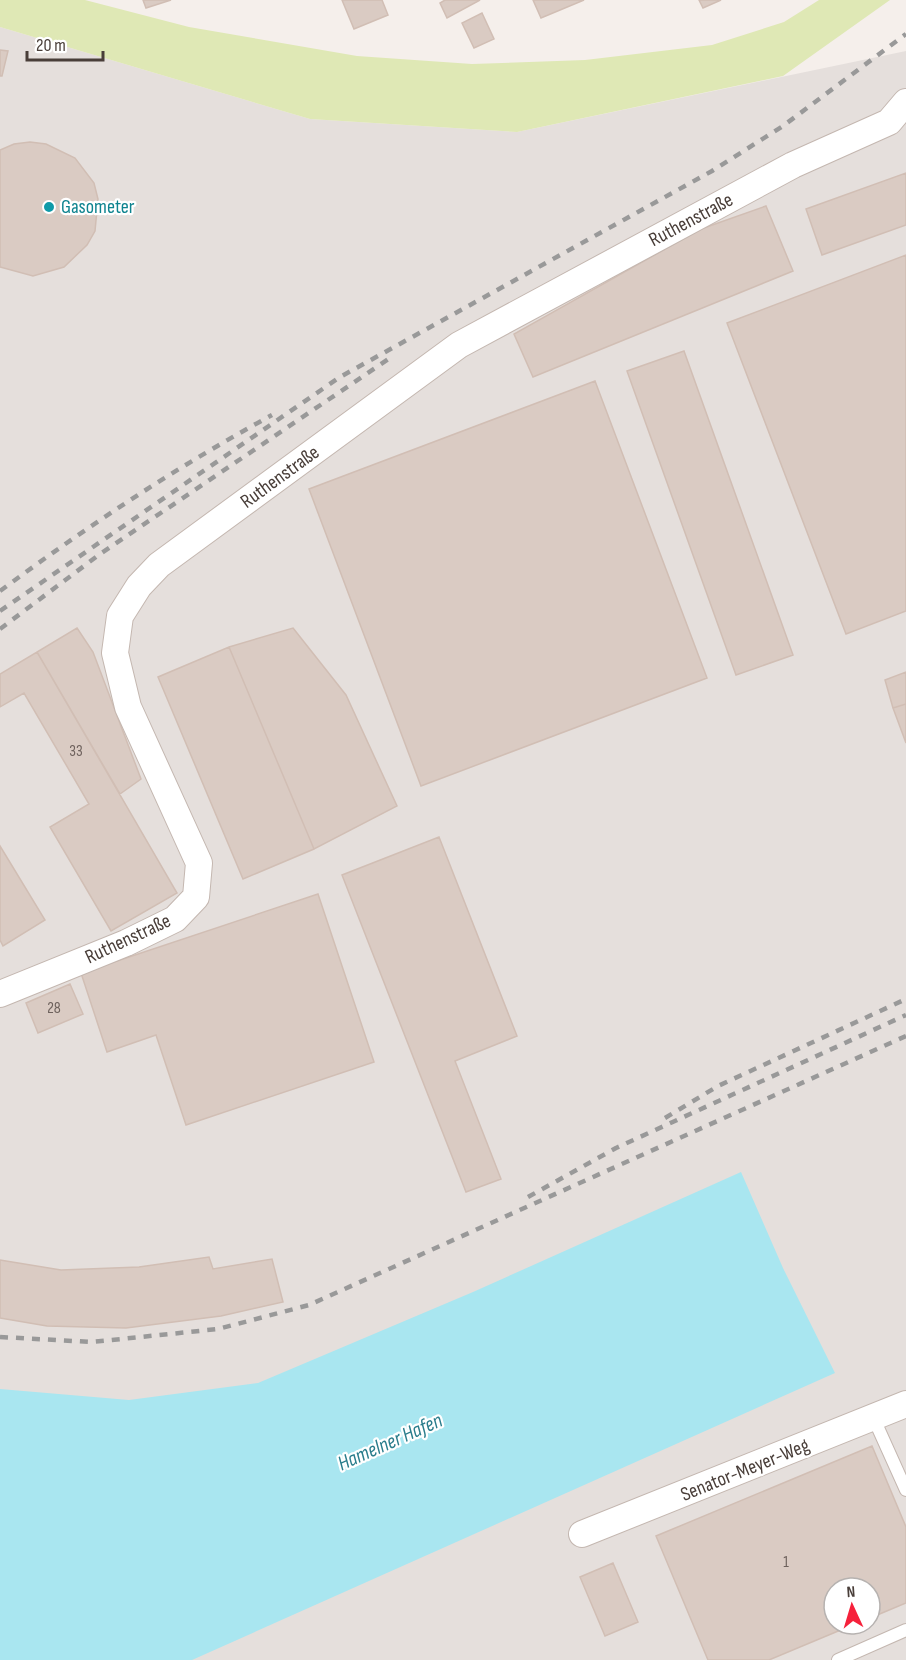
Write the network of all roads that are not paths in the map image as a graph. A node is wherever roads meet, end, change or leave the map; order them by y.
1 (906, 102) edge
2 (0, 994) edge
3 (906, 1404) edge
4 (874, 1419) junction
5 (906, 1490) edge
6 (582, 1534) dead end
7 (906, 1630) edge
8 (838, 1660) edge

1 - 2 street, Ruthenstraße
3 - 4 street, Senator-Meyer-Weg
4 - 5 lane
4 - 6 street, Senator-Meyer-Weg
7 - 8 lane

